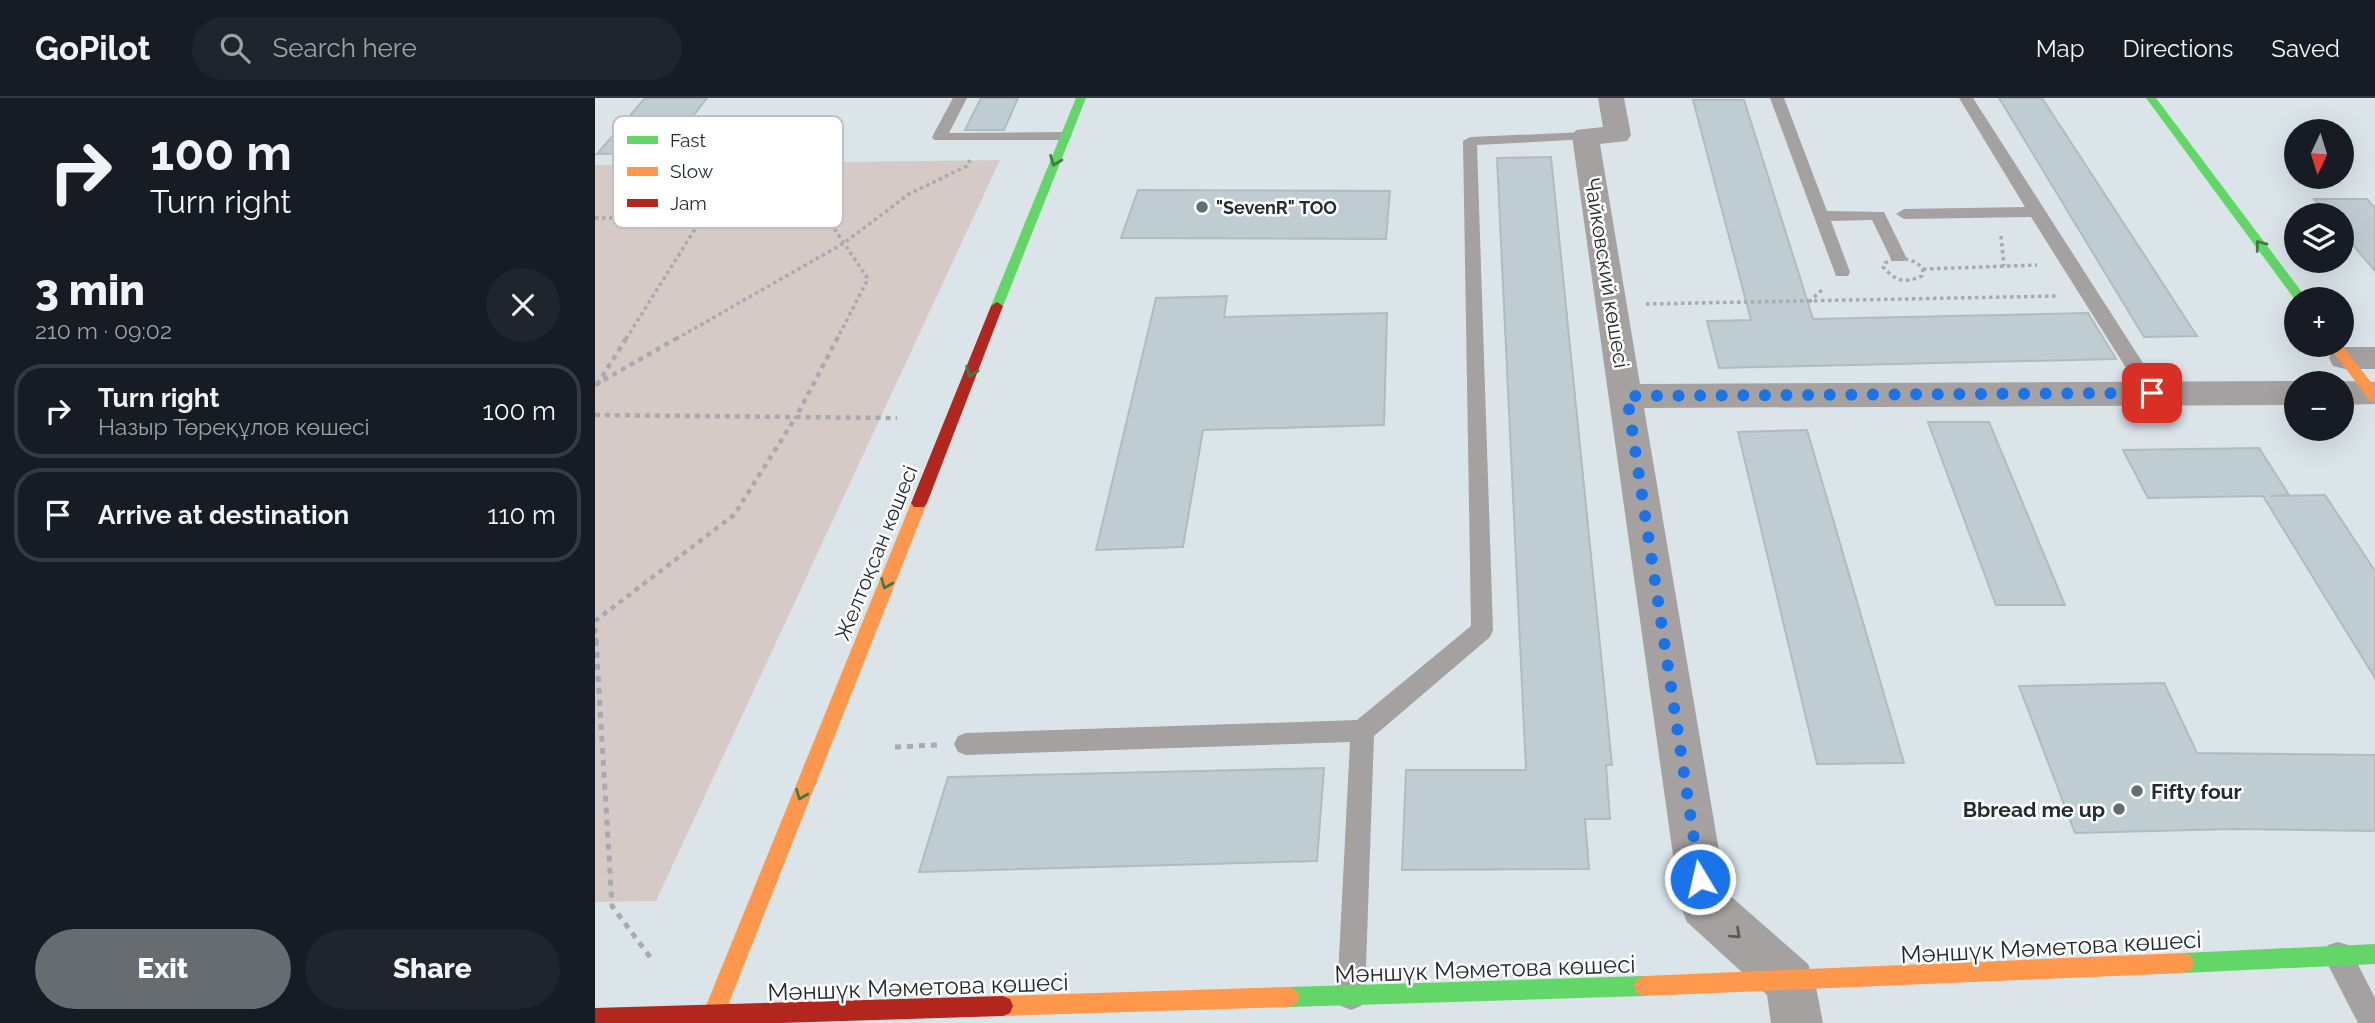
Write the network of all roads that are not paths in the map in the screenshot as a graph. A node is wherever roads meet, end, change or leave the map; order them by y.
1 (960, 98) edge
2 (1081, 98) edge
3 (1611, 98) edge
4 (1777, 98) edge
5 (1966, 98) edge
6 (2151, 98) edge
7 (1065, 136) junction
8 (1585, 136) junction
9 (2036, 212) junction
10 (1904, 214) dead end
11 (1822, 216) junction
12 (1898, 257) dead end
13 (1842, 272) dead end
14 (2292, 287) edge
15 (2353, 357) edge
16 (2152, 393) junction
17 (2284, 393) edge
18 (2363, 394) edge
19 (1627, 396) junction
20 (1362, 731) junction
21 (966, 744) road end
22 (2375, 954) edge
23 (2338, 955) junction
24 (1351, 996) junction
25 (1793, 1003) edge
26 (595, 1018) edge
27 (711, 1020) edge
28 (2373, 1023) edge

1 - 7 lane
2 - 7 main road, Желтоқсан көшесі
3 - 8 street
4 - 11 lane
5 - 9 lane
14 -> 6 main road
7 -> 27 main road, Желтоқсан көшесі
8 - 19 street, Чайковский көшесі
8 - 20 lane
9 - 10 lane
9 - 16 lane
11 - 12 lane
11 - 13 lane
15 - 18 main road
16 - 17 street
16 - 19 street
19 -> 25 street, Чайковский көшесі
20 - 21 lane
20 - 24 lane
22 - 23 main road, Мәншүк Мәметова көшесі
23 - 25 main road, Мәншүк Мәметова көшесі
23 - 28 lane
24 - 25 main road, Мәншүк Мәметова көшесі
24 - 27 main road, Мәншүк Мәметова көшесі
26 - 27 main road, Мәншүк Мәметова көшесі

